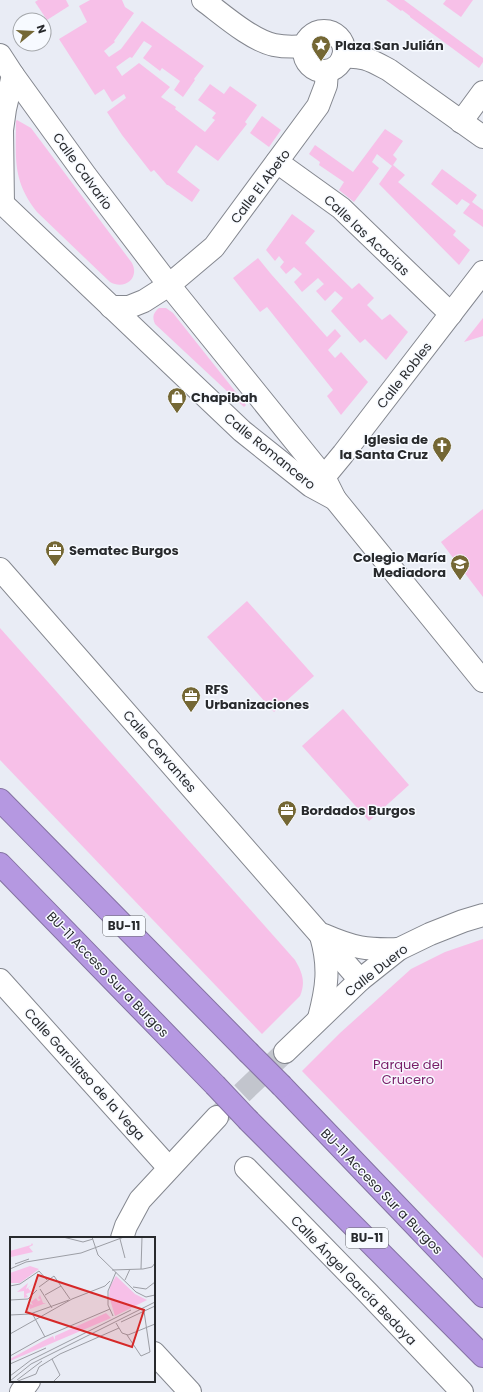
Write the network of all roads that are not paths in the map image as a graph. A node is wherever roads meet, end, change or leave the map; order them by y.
1 (203, 0) edge
2 (304, 46) junction
3 (0, 55) edge
4 (344, 57) junction
5 (327, 71) junction
6 (7, 83) edge
7 (483, 92) edge
8 (461, 122) junction
9 (483, 137) edge
10 (277, 162) junction
11 (2, 203) edge
12 (483, 272) edge
13 (169, 285) junction
14 (111, 307) junction
15 (451, 314) junction
16 (324, 477) junction
17 (335, 499) junction
18 (0, 569) edge
19 (483, 681) edge
20 (4, 803) edge
21 (0, 864) edge
22 (483, 915) edge
23 (320, 933) junction
24 (399, 949) junction
25 (0, 980) edge
26 (360, 980) junction
27 (319, 1018) junction
28 (285, 1052) tunnel mouth
29 (217, 1117) tunnel mouth
30 (169, 1168) junction
31 (246, 1168) dead end
32 (122, 1237) edge
33 (483, 1296) edge
34 (155, 1354) edge
35 (483, 1356) edge
36 (28, 1382) edge
37 (20, 1392) edge
38 (190, 1392) edge
39 (462, 1392) edge

1 - 2 street
2 - 4 street
2 - 5 street
3 - 6 street, Calle Calvario
4 - 5 street
4 - 8 street
5 - 10 street, Calle El Abeto
6 - 11 street, Calle Romancero
6 - 13 street, Calle Calvario
7 - 8 street
8 - 9 street
10 - 13 street, Calle El Abeto
10 - 15 street, Calle las Acacias
11 - 14 street, Calle Romancero
12 - 15 street, Calle Robles
13 - 14 street
13 - 16 street, Calle Calvario
14 - 17 street, Calle Romancero
15 - 16 street, Calle Robles
16 - 17 street, Calle Calvario
17 - 19 street, Calle Romancero
18 - 23 street, Calle Cervantes
20 - 33 highway, BU-11 Acceso Sur a Burgos / BU-11, bridge
21 - 35 highway, BU-11 Acceso Sur a Burgos / BU-11, bridge
22 - 24 street, Calle Duero
23 - 24 street, Calle Cervantes
23 - 26 street, Calle Cervantes
23 - 27 street, Calle Cervantes
24 - 26 street, Calle Duero
25 - 30 street, Calle Garcilaso de la Vega
26 - 27 street, Calle Duero
27 - 28 street, Calle Duero
29 - 30 street
30 - 32 street
31 - 39 street, Calle Ángel García Bedoya
34 - 38 street
36 - 37 street

